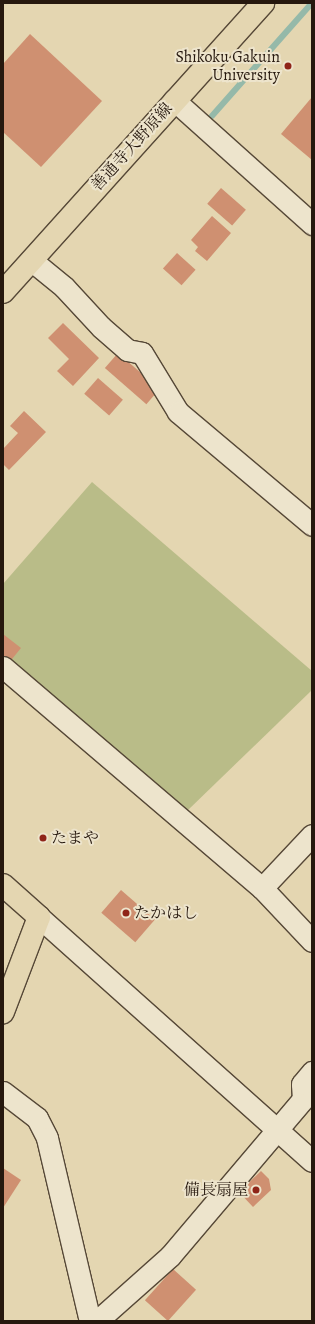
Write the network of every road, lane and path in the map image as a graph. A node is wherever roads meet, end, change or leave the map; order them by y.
1 (263, 3) edge
2 (174, 100) junction
3 (312, 224) edge
4 (31, 260) junction
5 (3, 292) edge
6 (312, 525) edge
7 (3, 667) edge
8 (312, 835) edge
9 (3, 885) edge
10 (262, 888) junction
11 (39, 917) junction
12 (312, 941) edge
13 (3, 1012) edge
14 (312, 1072) edge
15 (3, 1092) edge
16 (277, 1129) junction
17 (312, 1161) edge
18 (90, 1321) edge
19 (97, 1321) edge

1 - 2 main road, 善通寺大野原線
2 - 3 street
2 - 4 main road, 善通寺大野原線
4 - 5 main road, 善通寺大野原線
4 - 6 street
7 - 10 street
8 - 10 street
9 - 11 main road
10 - 12 street
11 - 13 main road
11 - 16 street
14 - 16 street
15 - 18 street
16 - 17 street
16 - 19 street

